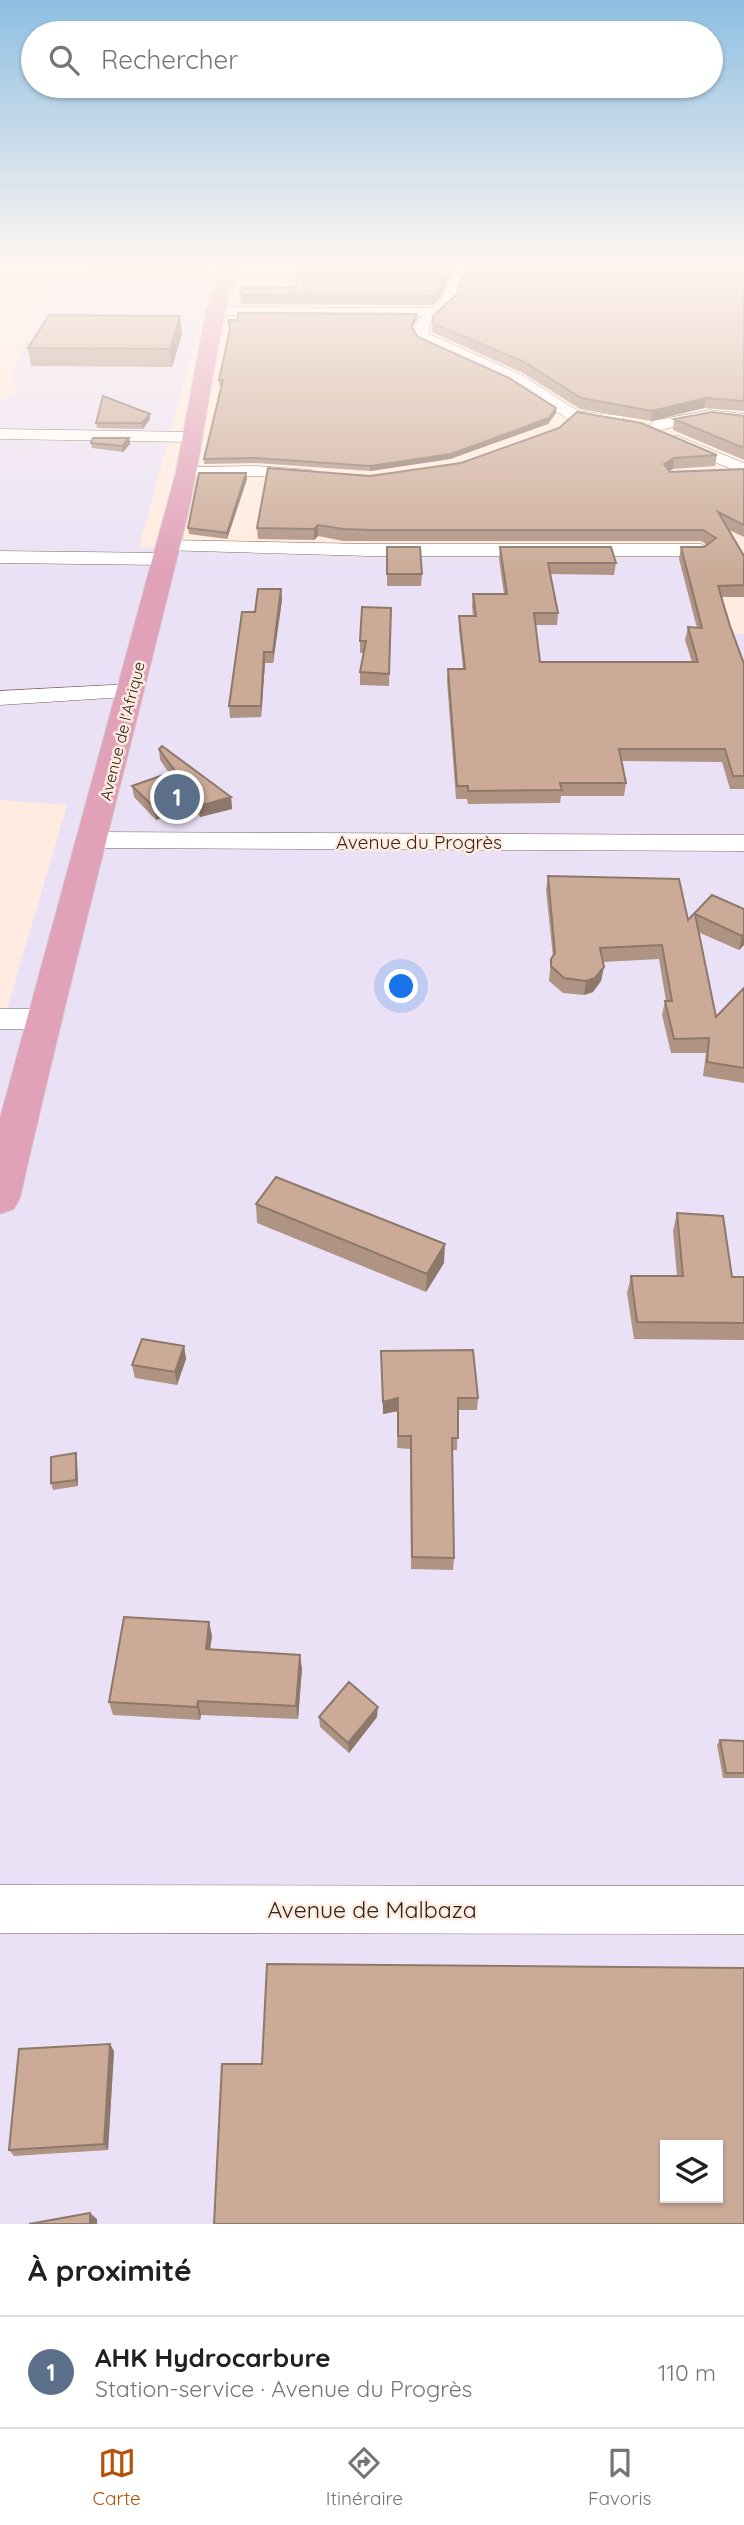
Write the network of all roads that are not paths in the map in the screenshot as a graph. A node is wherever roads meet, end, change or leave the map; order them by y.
1 (206, 366) edge
2 (489, 366) edge
3 (574, 415) junction
4 (744, 419) edge
5 (556, 427) edge
6 (654, 431) junction
7 (0, 434) edge
8 (193, 437) junction
9 (744, 470) edge
10 (187, 472) junction
11 (706, 474) edge
12 (326, 477) edge
13 (702, 550) edge
14 (166, 552) junction
15 (0, 557) edge
16 (132, 691) junction
17 (0, 698) edge
18 (93, 840) junction
19 (744, 843) edge
20 (0, 1019) edge
21 (43, 1020) junction
22 (0, 1198) edge
23 (0, 1909) edge
24 (744, 1910) edge

1 - 8 main road, Avenue de l'Afrique
2 - 3 street
3 - 5 street
3 - 6 street
4 - 6 street
6 - 9 street
7 - 8 street
8 - 10 main road, Avenue de l'Afrique
9 - 11 street
10 - 12 street
10 - 14 main road, Avenue de l'Afrique
13 - 14 street
14 - 15 street
14 - 16 main road, Avenue de l'Afrique
16 - 17 street
16 - 18 main road, Avenue de l'Afrique
18 - 19 street, Avenue du Progrès
18 - 21 main road, Avenue de l'Afrique
20 - 21 street
21 - 22 main road, Avenue de l'Afrique
23 - 24 street, Avenue de Malbaza

